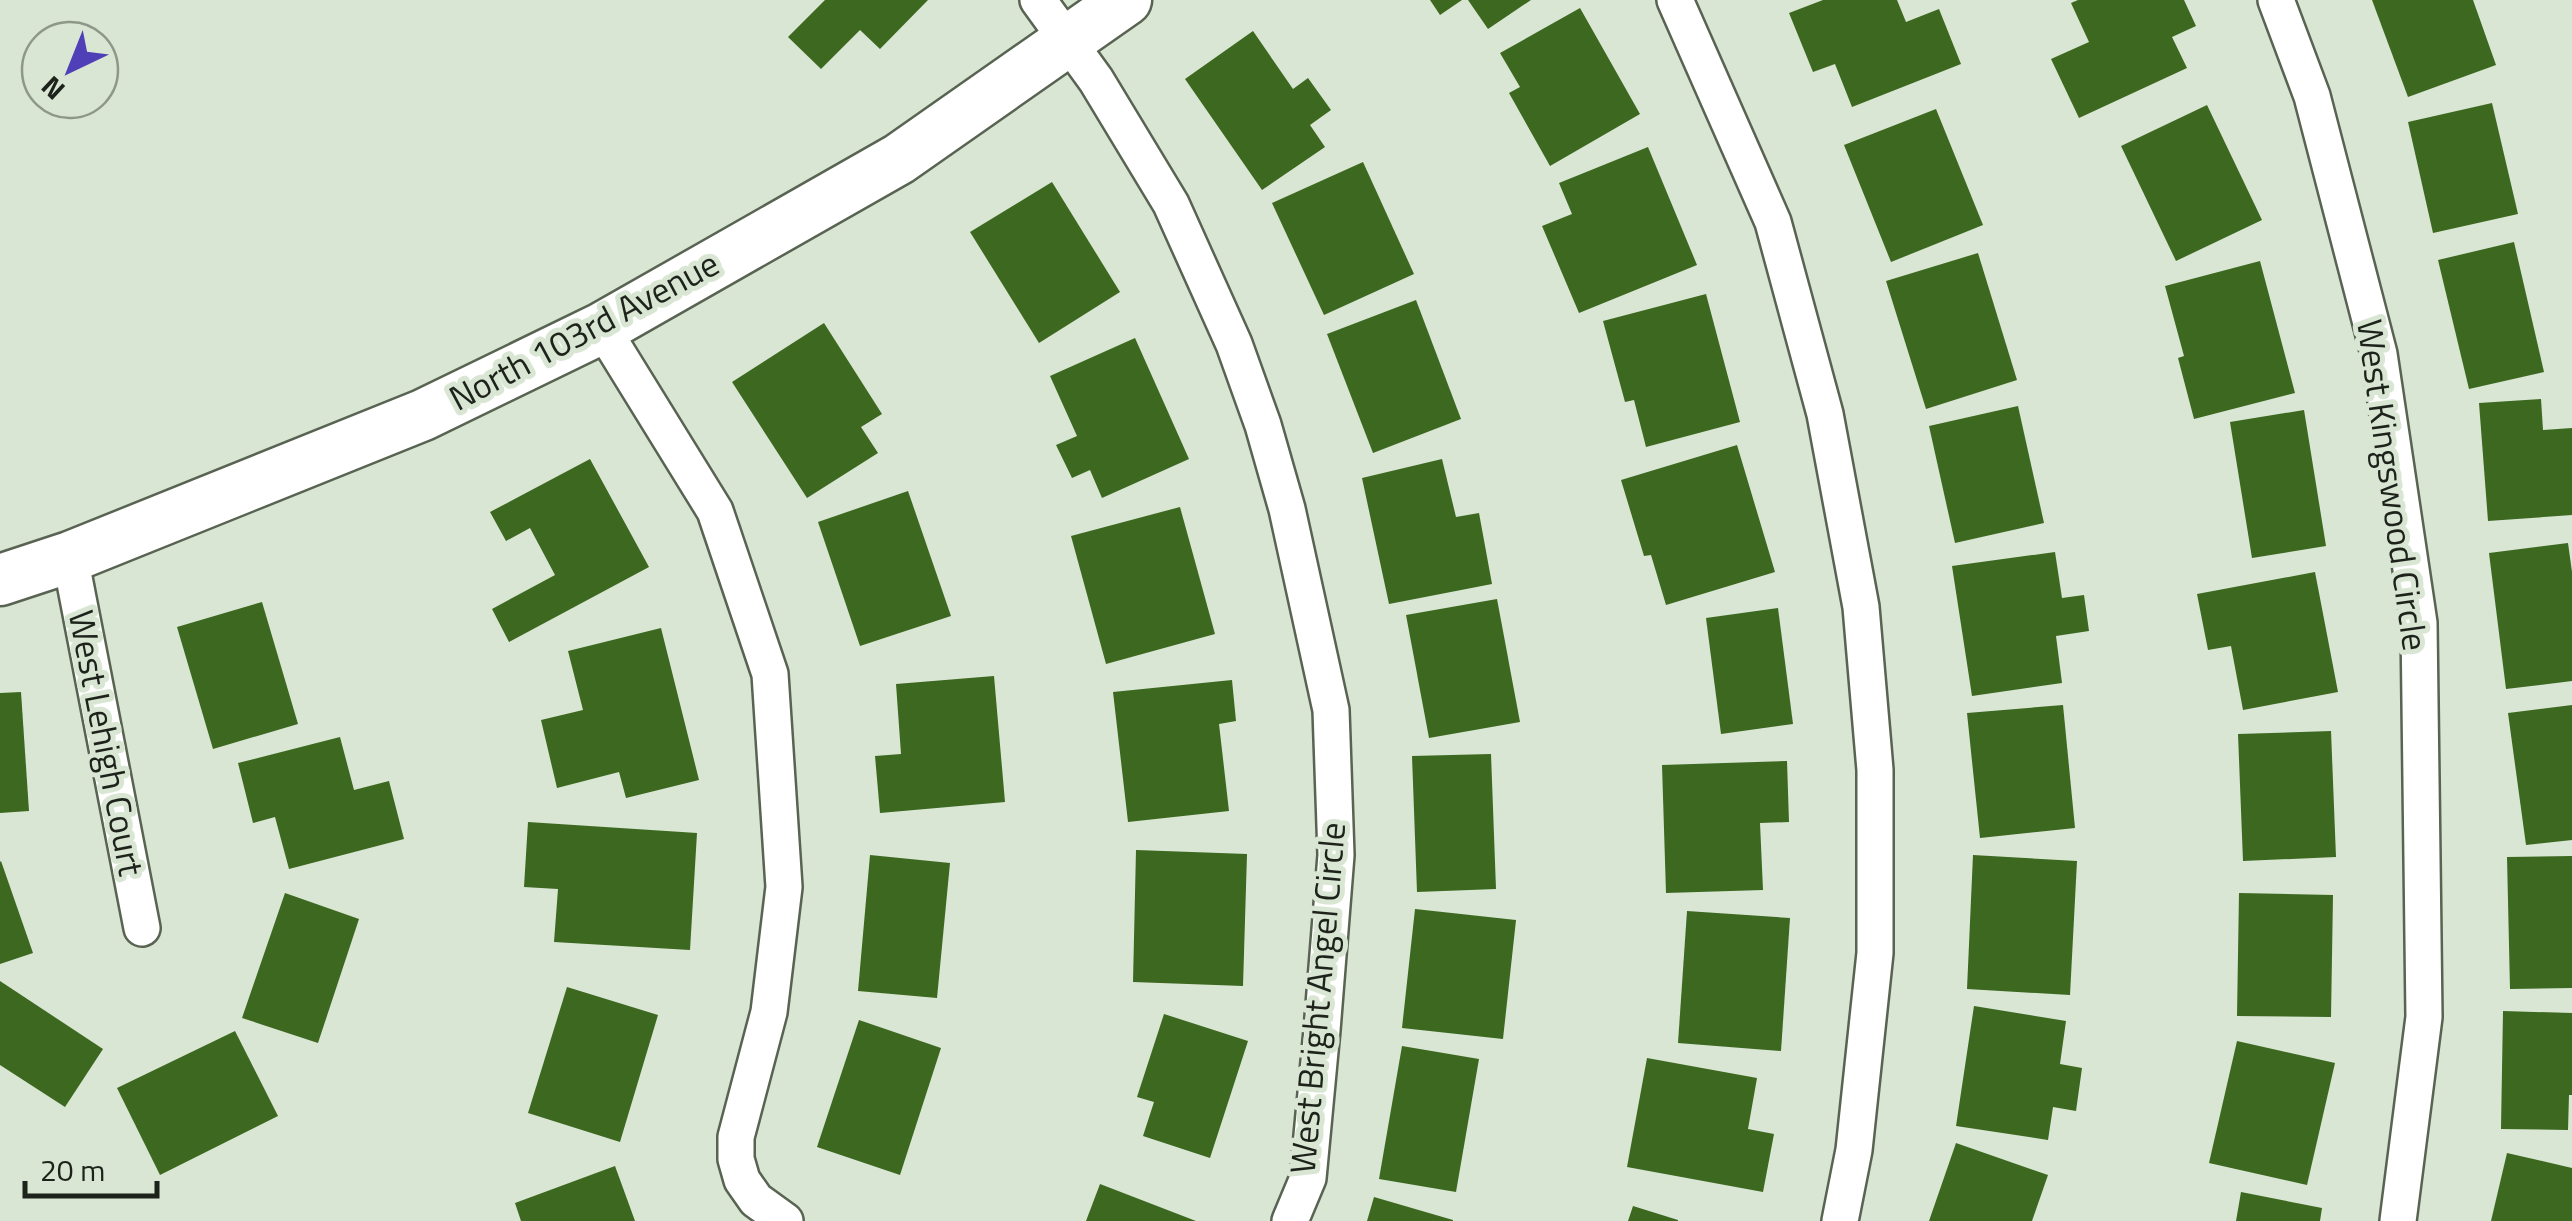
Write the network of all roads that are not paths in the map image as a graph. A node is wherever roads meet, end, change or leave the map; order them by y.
1 (1038, 0) edge
2 (1126, 0) edge
3 (1675, 0) edge
4 (2276, 0) edge
5 (1070, 40) junction
6 (602, 328) junction
7 (70, 557) junction
8 (0, 580) edge
9 (142, 928) dead end
10 (784, 1221) edge
11 (1290, 1221) edge
12 (1840, 1221) edge
13 (2398, 1221) edge

1 - 5 street, West Bright Angel Circle
2 - 5 street, North 103rd Avenue
3 - 12 street
4 - 13 street, West Kingswood Circle
5 - 6 street, North 103rd Avenue
5 - 11 street, West Bright Angel Circle
6 - 7 street, North 103rd Avenue
6 - 10 street
7 - 8 street, North 103rd Avenue
7 - 9 street, West Lehigh Court

